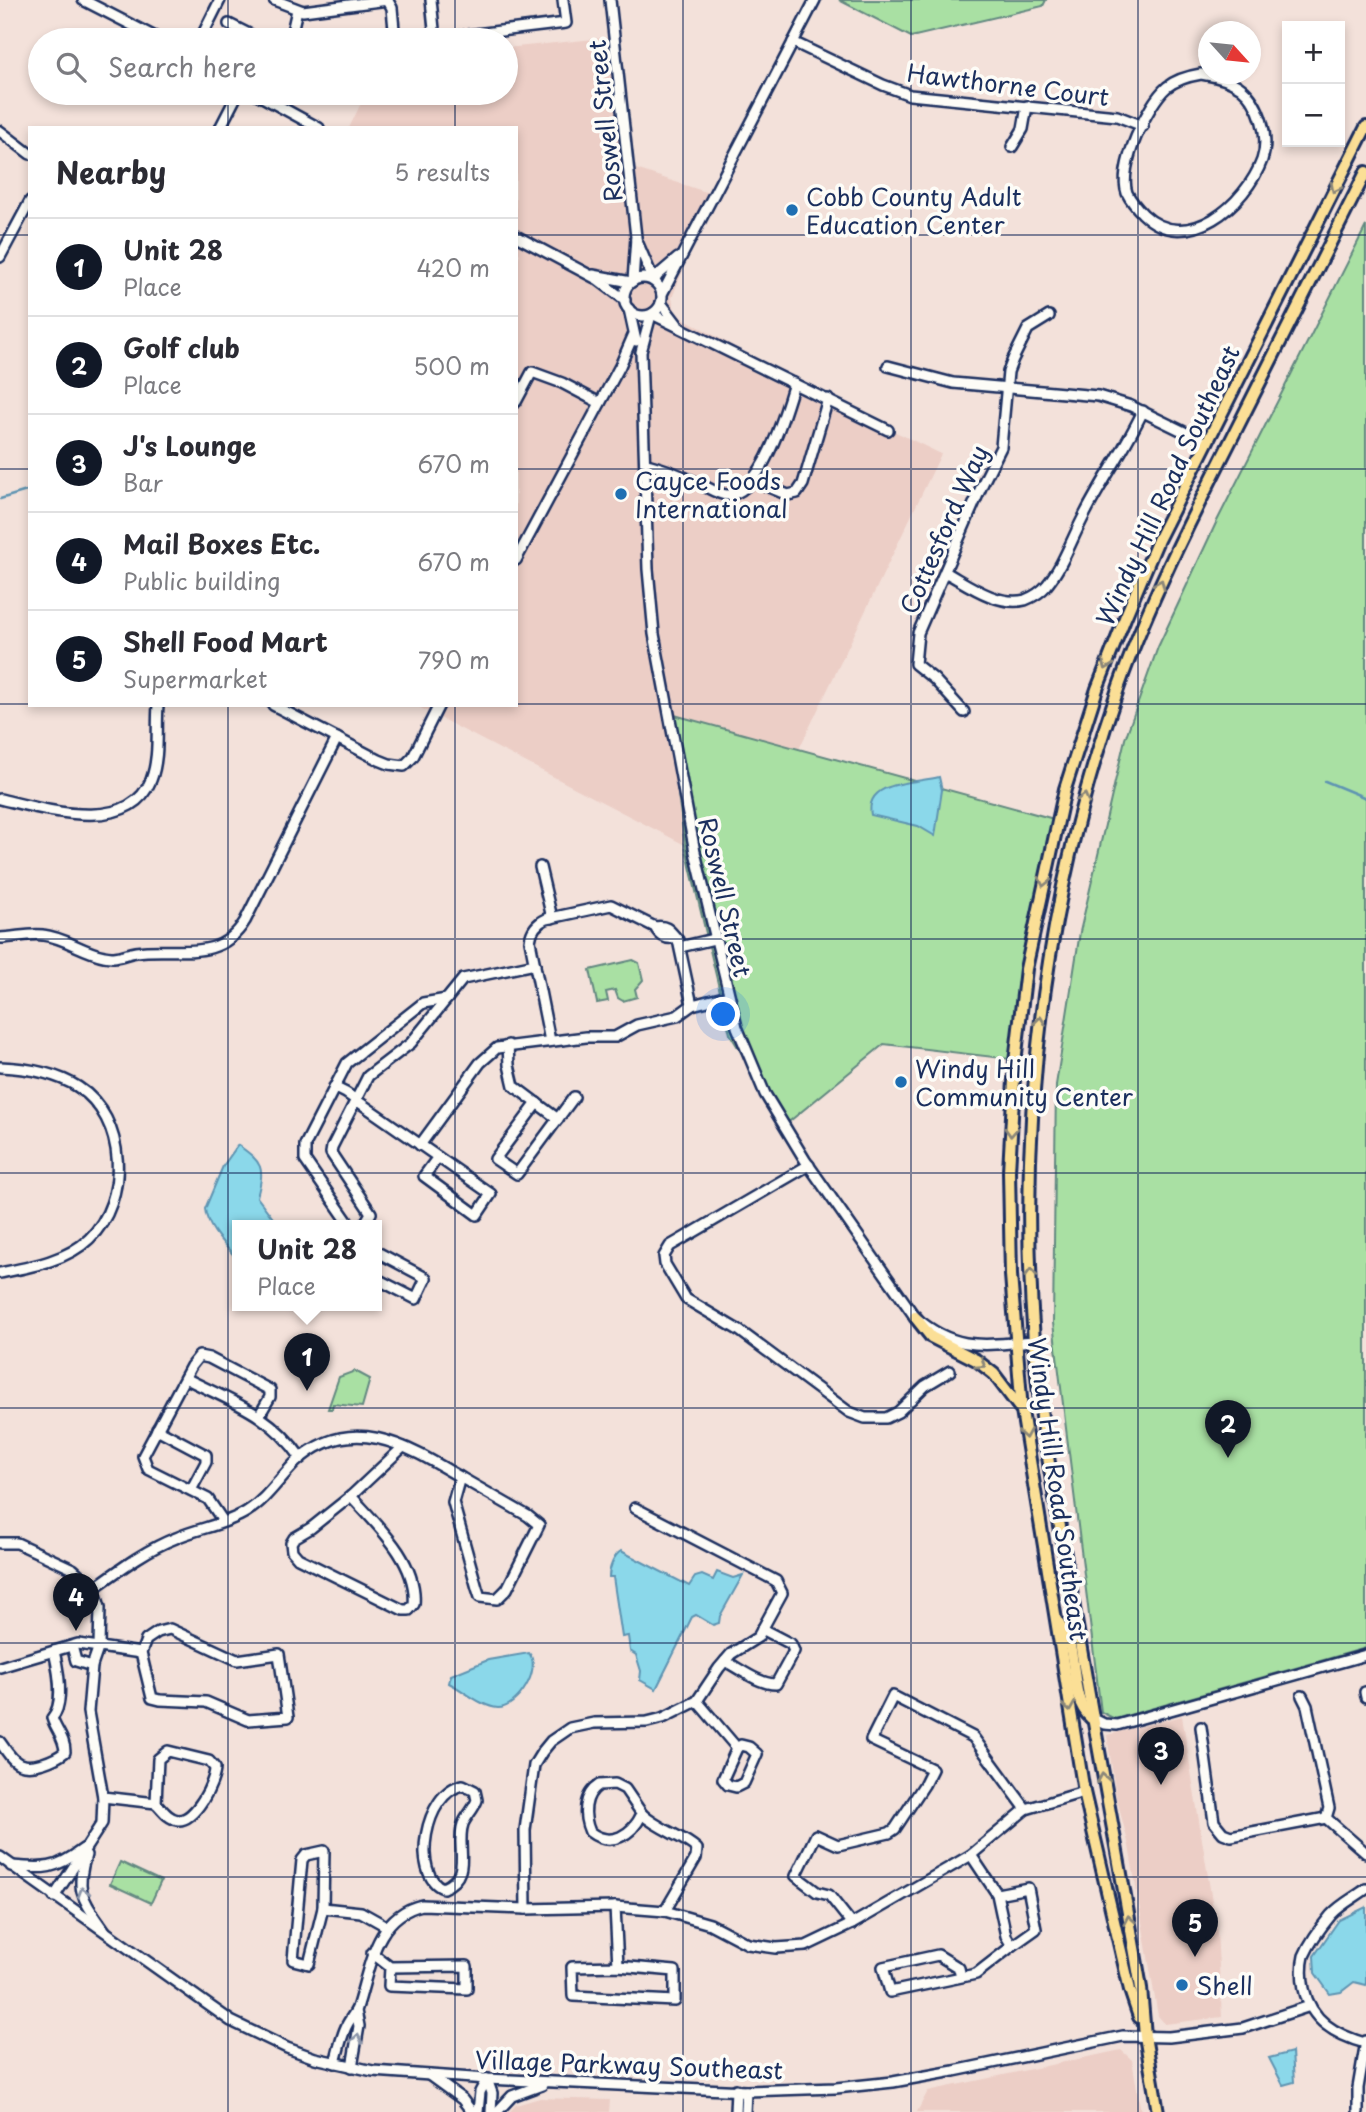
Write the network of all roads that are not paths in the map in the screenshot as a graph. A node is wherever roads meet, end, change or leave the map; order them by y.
1 (83, 0) edge
2 (220, 0) edge
3 (274, 0) edge
4 (430, 0) edge
5 (563, 0) edge
6 (610, 0) edge
7 (815, 0) edge
8 (388, 1) edge
9 (297, 10) junction
10 (229, 24) dead end
11 (138, 28) edge
12 (206, 28) edge
13 (237, 28) edge
14 (293, 28) edge
15 (394, 28) edge
16 (434, 28) edge
17 (518, 29) edge
18 (793, 42) junction
19 (232, 105) edge
20 (277, 105) edge
21 (1027, 106) junction
22 (221, 126) edge
23 (315, 126) edge
24 (1143, 126) junction
25 (1366, 127) edge
26 (0, 131) edge
27 (1012, 147) dead end
28 (28, 152) edge
29 (1366, 172) edge
30 (28, 205) edge
31 (518, 237) edge
32 (635, 237) junction
33 (687, 249) junction
34 (0, 257) edge
35 (588, 274) junction
36 (654, 281) junction
37 (632, 282) junction
38 (662, 298) junction
39 (627, 305) junction
40 (651, 314) junction
41 (1049, 316) dead end
42 (677, 324) junction
43 (633, 336) junction
44 (641, 356) junction
45 (620, 366) junction
46 (888, 366) dead end
47 (794, 383) junction
48 (1007, 388) junction
49 (518, 398) edge
50 (828, 400) junction
51 (600, 403) junction
52 (1143, 411) junction
53 (888, 430) dead end
54 (1207, 443) junction
55 (646, 464) junction
56 (752, 480) junction
57 (518, 556) edge
58 (945, 572) junction
59 (158, 707) edge
60 (277, 707) edge
61 (438, 707) edge
62 (964, 712) dead end
63 (337, 738) junction
64 (0, 799) edge
65 (540, 867) dead end
66 (552, 918) junction
67 (0, 937) edge
68 (714, 939) junction
69 (681, 947) junction
70 (535, 964) junction
71 (728, 996) junction
72 (447, 999) junction
73 (692, 1005) junction
74 (550, 1041) junction
75 (508, 1045) junction
76 (0, 1067) edge
77 (334, 1087) junction
78 (574, 1097) dead end
79 (356, 1100) junction
80 (537, 1103) junction
81 (558, 1119) junction
82 (420, 1145) junction
83 (438, 1157) junction
84 (809, 1165) junction
85 (347, 1220) edge
86 (367, 1220) edge
87 (382, 1255) edge
88 (0, 1273) edge
89 (382, 1282) edge
90 (915, 1317) junction
91 (1034, 1341) junction
92 (1015, 1342) junction
93 (950, 1371) dead end
94 (185, 1378) junction
95 (1022, 1411) junction
96 (260, 1416) junction
97 (158, 1429) junction
98 (403, 1447) junction
99 (301, 1458) junction
100 (460, 1477) junction
101 (191, 1490) junction
102 (351, 1496) junction
103 (635, 1508) dead end
104 (223, 1521) junction
105 (0, 1543) edge
106 (94, 1588) junction
107 (1054, 1611) junction
108 (762, 1629) junction
109 (72, 1646) junction
110 (99, 1646) junction
111 (54, 1651) junction
112 (141, 1653) junction
113 (1366, 1655) edge
114 (725, 1661) junction
115 (92, 1666) junction
116 (0, 1667) edge
117 (1302, 1696) dead end
118 (696, 1701) junction
119 (1092, 1718) junction
120 (1200, 1727) dead end
121 (0, 1742) edge
122 (737, 1748) junction
123 (1084, 1793) junction
124 (103, 1797) junction
125 (156, 1803) junction
126 (1026, 1809) junction
127 (642, 1814) junction
128 (1326, 1818) junction
129 (90, 1844) junction
130 (1366, 1853) edge
131 (971, 1855) junction
132 (0, 1857) edge
133 (10, 1866) junction
134 (443, 1888) junction
135 (1366, 1889) edge
136 (997, 1894) junction
137 (54, 1897) junction
138 (443, 1906) junction
139 (615, 1907) junction
140 (323, 1908) junction
141 (526, 1909) junction
142 (665, 1912) junction
143 (852, 1924) junction
144 (386, 1926) junction
145 (108, 1935) junction
146 (1012, 1946) junction
147 (372, 1953) junction
148 (618, 1966) junction
149 (390, 1967) junction
150 (961, 1977) junction
151 (1310, 2006) junction
152 (356, 2011) junction
153 (1145, 2036) junction
154 (1366, 2042) edge
155 (335, 2063) junction
156 (352, 2067) junction
157 (427, 2074) junction
158 (487, 2079) junction
159 (551, 2082) junction
160 (741, 2090) junction
161 (472, 2112) edge
162 (478, 2112) edge
163 (491, 2112) edge
164 (498, 2112) edge
165 (735, 2112) edge
166 (745, 2112) edge
167 (1158, 2112) edge
168 (1358, 2112) edge

1 - 11 street
2 - 12 street
3 - 9 street
4 - 16 street
5 - 17 street
6 - 32 street, Roswell Street
7 - 18 street
8 - 9 street
8 - 15 street
9 - 14 street
10 - 13 street
18 - 21 street, Hawthorne Court
18 - 33 street
19 - 22 street
20 - 23 street
21 - 24 street, Hawthorne Court
21 - 27 street
24 - 24 street
25 -> 54 main road, Windy Hill Road Southeast
26 - 28 street
91 -> 29 main road, Windy Hill Road Southeast
30 - 34 street
31 - 35 street
32 - 36 street, Roswell Street
32 - 37 street, Roswell Street
33 - 36 street
33 - 38 street
35 - 37 street
35 - 39 street
36 - 37 street
36 - 38 street
37 - 39 street
38 - 40 street
38 - 42 street
39 - 40 street
39 - 43 street, Roswell Street
40 - 42 street
40 - 44 street, Roswell Street
41 - 48 street, Cottesford Way
42 - 47 street
43 - 44 street, Roswell Street
43 - 45 street
44 - 45 street
44 - 55 street, Roswell Street
45 - 51 street
46 - 48 street
47 - 50 street
47 - 56 street
48 - 52 street
48 - 58 street, Cottesford Way
49 - 51 street
50 - 53 street
50 - 56 street
51 - 57 street
52 - 54 street
52 - 58 street
54 -> 92 main road, Windy Hill Road Southeast
55 - 56 street
55 - 68 street, Roswell Street
58 - 62 street, Cottesford Way
59 - 64 street
60 - 63 street
61 - 63 street
63 - 67 street
65 - 66 street
66 - 69 street
66 - 70 street
68 - 69 street
68 - 71 street, Roswell Street
69 - 73 street
70 - 72 street
70 - 74 street
71 - 73 street
71 - 84 street, Roswell Street
72 - 77 street
72 - 79 street
73 - 74 street
74 - 75 street
75 - 80 street
75 - 82 street
76 - 88 street
77 - 79 street
77 - 85 street
78 - 81 street
79 - 82 street
79 - 86 street
80 - 81 street
80 - 81 street
82 - 83 street
83 - 83 street
84 - 90 street, Roswell Street
84 - 93 street
87 - 89 street
90 - 92 street, Roswell Street
90 -> 95 main road
91 - 92 street, Roswell Street
91 - 119 main road, Windy Hill Road Southeast
92 - 95 main road, Windy Hill Road Southeast
94 - 96 street
94 - 96 street
94 - 97 street
95 -> 107 main road, Windy Hill Road Southeast
96 - 99 street
97 - 101 street
97 - 101 street
98 - 99 street
98 - 100 street
98 - 102 street
99 - 104 street
100 - 100 street
101 - 104 street
102 - 102 street
103 - 108 street
104 - 106 street
105 - 106 street
106 - 110 street
107 - 119 main road
107 -> 123 main road, Windy Hill Road Southeast
108 - 114 street
108 - 114 street
109 - 110 street
109 - 111 street
109 - 115 street
110 - 112 street
110 - 115 street
111 - 116 street
111 - 121 street
112 - 112 street
113 - 119 street
114 - 118 street
115 - 124 street
117 - 128 street
118 - 122 street
118 - 141 street
153 -> 119 main road, Windy Hill Road Southeast
120 - 128 street
122 - 122 street
123 - 126 street
123 - 153 main road, Windy Hill Road Southeast
124 - 125 street
124 - 129 street
125 - 125 street
126 - 131 street
126 - 143 street
127 - 127 street
127 - 142 street
128 - 130 street
129 - 133 street
129 - 137 street
145 -> 129 street
131 - 136 street
131 - 143 street
132 - 133 street, Village Parkway Southeast
133 - 137 street, Village Parkway Southeast
134 - 134 street
134 - 138 street
135 - 151 street
136 - 146 street
136 - 146 street
137 - 145 street, Village Parkway Southeast
138 - 141 street
138 - 144 street
139 - 141 street
139 - 142 street
139 - 148 street
140 - 140 street
140 - 144 street
142 - 143 street
144 - 147 street
145 - 155 street, Village Parkway Southeast
146 - 150 street
147 - 149 street
147 - 152 street
148 - 148 street
149 - 149 street
150 - 150 street
151 - 153 street, Village Parkway Southeast
151 - 154 street
152 - 155 street
156 -> 152 street
153 - 160 street, Village Parkway Southeast
153 - 167 main road, Windy Hill Road Southeast
154 - 168 street
155 - 156 street, Village Parkway Southeast
156 - 157 street, Village Parkway Southeast
157 - 158 street, Village Parkway Southeast
157 - 161 street
158 - 159 street, Village Parkway Southeast
158 - 162 street
158 - 163 street
159 - 160 street, Village Parkway Southeast
159 - 164 street
160 - 165 street
160 - 166 street

